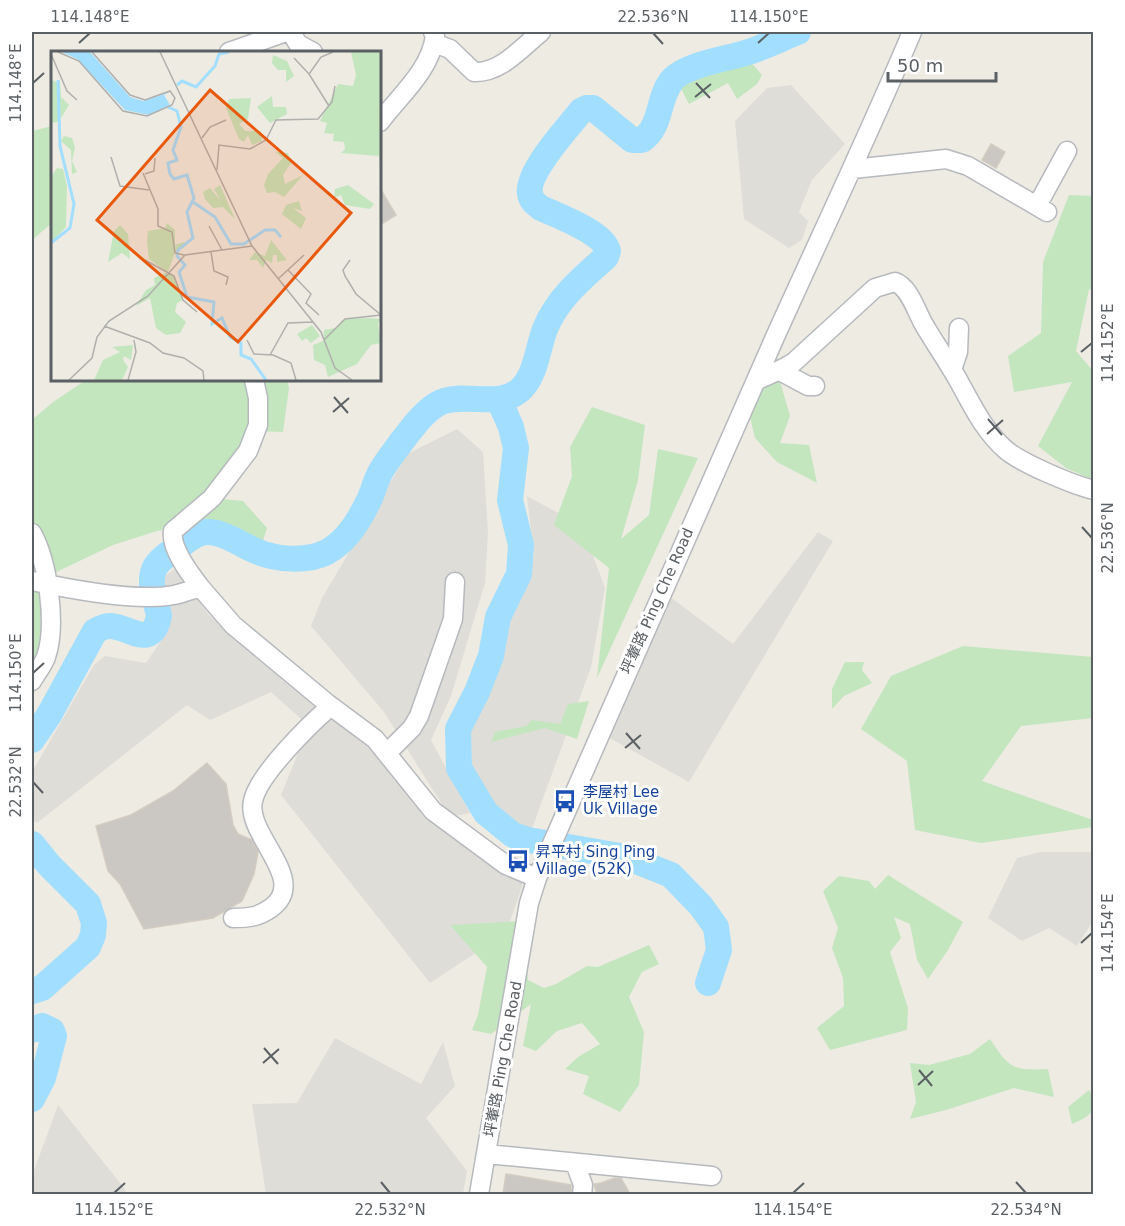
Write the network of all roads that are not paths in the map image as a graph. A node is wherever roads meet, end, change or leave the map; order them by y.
1 (286, 32) edge
2 (291, 32) edge
3 (541, 32) edge
4 (912, 32) edge
5 (433, 37) edge
6 (232, 51) edge
7 (311, 51) edge
8 (381, 121) edge
9 (1067, 151) dead end
10 (853, 169) junction
11 (960, 328) dead end
12 (952, 370) junction
13 (780, 371) junction
14 (254, 381) edge
15 (756, 381) junction
16 (815, 387) dead end
17 (1094, 490) edge
18 (32, 533) edge
19 (455, 582) dead end
20 (40, 583) edge
21 (201, 588) junction
22 (32, 681) edge
23 (331, 706) junction
24 (387, 753) junction
25 (538, 874) junction
26 (233, 918) dead end
27 (487, 1154) junction
28 (575, 1163) junction
29 (712, 1176) dead end
30 (479, 1194) edge
31 (582, 1194) edge

1 - 6 street
2 - 7 street
3 - 5 street
4 - 10 street, 坪輋路 Ping Che Road
5 - 8 street
9 - 10 street
10 - 15 street, 坪輋路 Ping Che Road
11 - 12 street
12 - 13 street
12 - 17 street
13 - 15 street
13 - 16 street
14 - 21 street
15 - 25 street, 坪輋路 Ping Che Road
18 - 20 street
19 - 24 street
20 - 21 street
20 - 22 street
21 - 23 street
23 - 24 street
23 - 26 street
24 - 25 street
25 - 27 street, 坪輋路 Ping Che Road
27 - 28 street
27 - 30 street, 坪輋路 Ping Che Road
28 - 29 street
28 - 31 street

